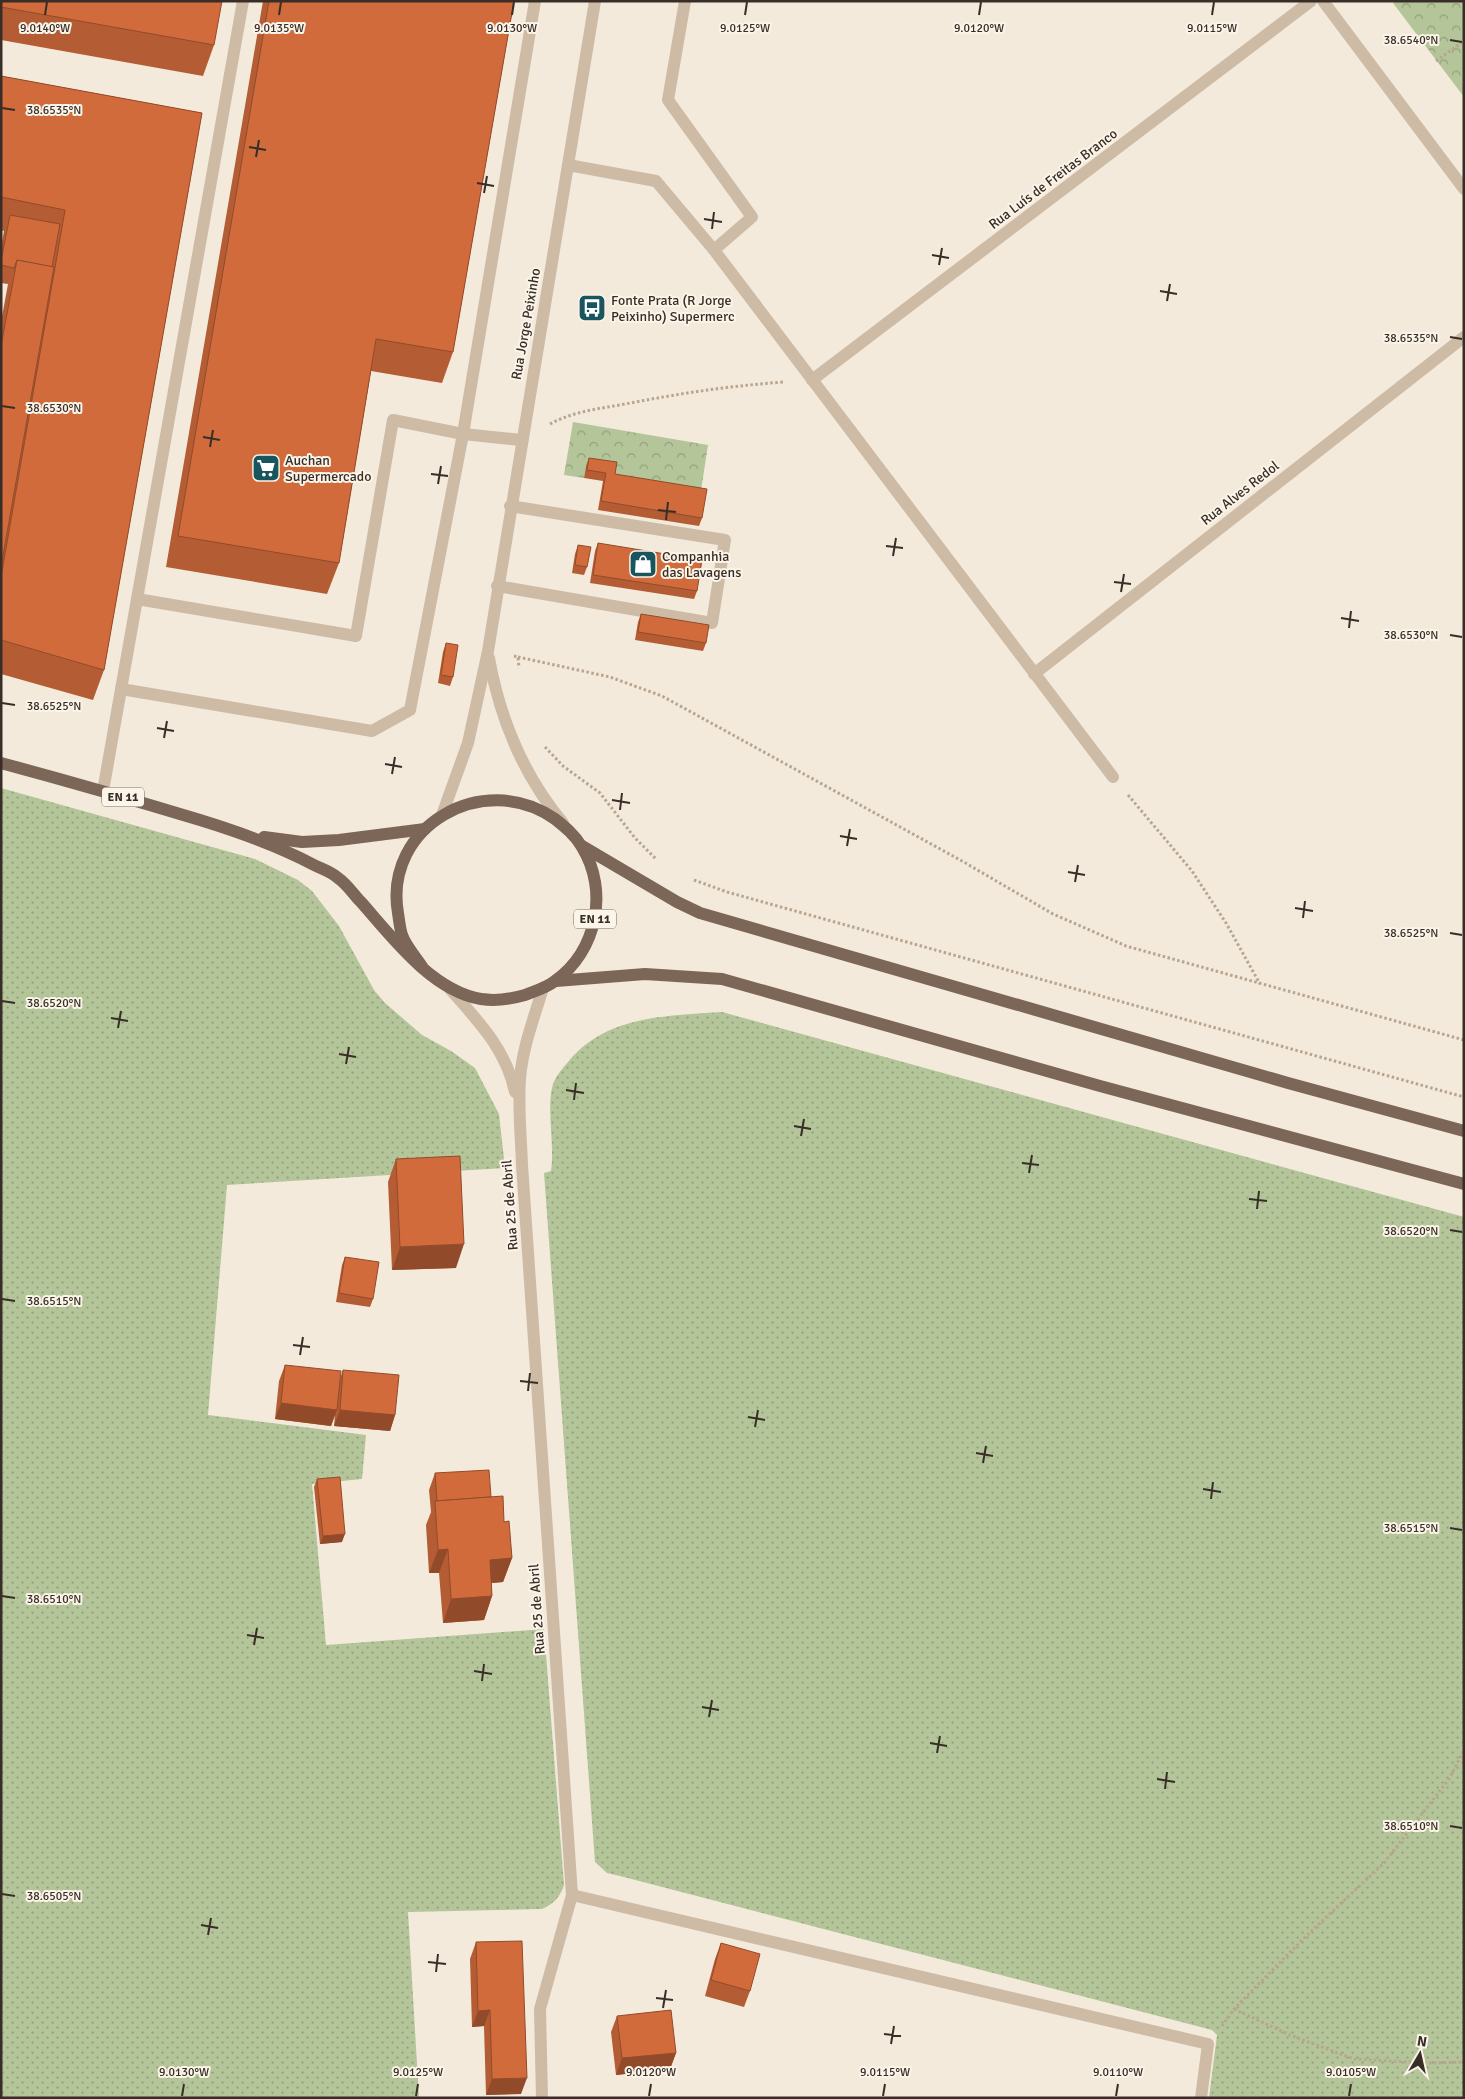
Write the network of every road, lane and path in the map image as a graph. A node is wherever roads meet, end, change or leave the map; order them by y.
1 (242, 1) edge
2 (536, 1) edge
3 (595, 1) edge
4 (685, 1) edge
5 (1311, 1) edge
6 (1323, 1) edge
7 (1464, 41) edge
8 (1436, 61) dead end
9 (568, 165) junction
10 (1464, 189) edge
11 (714, 250) junction
12 (1464, 337) edge
13 (812, 380) junction
14 (464, 434) junction
15 (521, 440) junction
16 (510, 506) junction
17 (497, 586) junction
18 (137, 598) junction
19 (488, 651) junction
20 (518, 656) junction
21 (519, 674) dead end
22 (1034, 674) junction
23 (121, 689) junction
24 (540, 742) dead end
25 (1, 763) edge
26 (1113, 778) joint
27 (103, 791) junction
28 (442, 815) junction
29 (425, 829) junction
30 (568, 829) junction
31 (245, 834) junction
32 (582, 846) junction
33 (659, 862) dead end
34 (685, 876) dead end
35 (423, 968) junction
36 (556, 981) junction
37 (1260, 984) junction
38 (543, 988) junction
39 (450, 989) junction
40 (1464, 1040) edge
41 (1464, 1097) edge
42 (520, 1114) junction
43 (1464, 1131) edge
44 (1464, 1184) edge
45 (1464, 1750) edge
46 (572, 1895) junction
47 (1234, 2009) junction
48 (1208, 2044) junction
49 (1464, 2062) edge
50 (542, 2098) edge
51 (1200, 2098) edge

1 - 18 street
2 - 14 street
3 - 9 street, Rua Jorge Peixinho
4 - 11 street
5 - 13 street, Rua Luís de Freitas Branco
6 - 10 street
7 - 8 path
9 - 11 street
9 - 15 street, Rua Jorge Peixinho
11 - 13 street
12 - 22 street, Rua Alves Redol
13 - 15 path
13 - 22 street
14 - 15 street
14 - 18 street
14 - 23 street
15 - 16 street, Rua Jorge Peixinho
16 - 17 street, Rua Jorge Peixinho
16 - 17 street
17 - 19 street, Rua Jorge Peixinho
18 - 23 street
19 - 20 path
19 - 28 street
19 - 30 street
20 - 21 path
20 - 37 path
22 - 26 street
23 - 27 street
24 - 33 path
25 - 27 main road, EN 11
26 - 37 path
27 - 31 main road, EN 11
28 - 29 main road, EN 11
28 - 30 main road, EN 11
29 - 31 main road
29 - 35 main road, EN 11
30 - 32 main road, EN 11
31 - 35 main road
32 - 36 main road, EN 11
32 - 43 main road
34 - 41 path
35 - 39 main road, EN 11
36 - 38 main road, EN 11
36 - 44 main road
37 - 40 path
38 - 39 main road, EN 11
38 - 42 street
39 - 42 street
42 - 46 street, Rua 25 de Abril
45 - 47 path
46 - 48 street
46 - 50 street, Rua 25 de Abril
47 - 48 path
47 - 49 path
48 - 51 street

